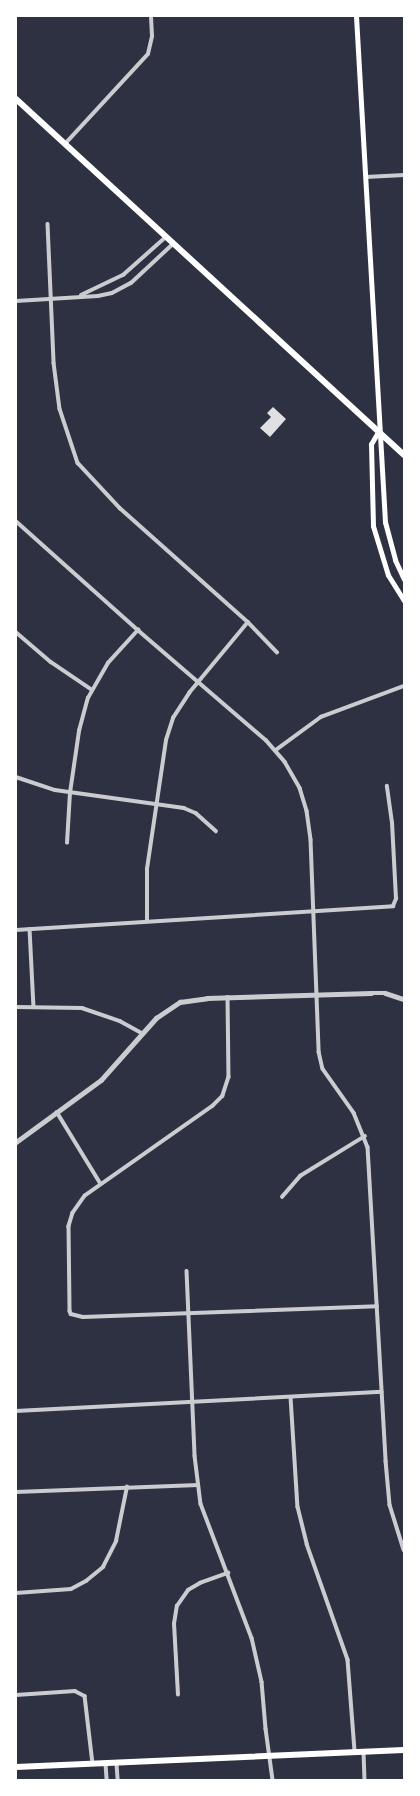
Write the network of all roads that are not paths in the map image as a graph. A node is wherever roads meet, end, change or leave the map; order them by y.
1 (151, 16) edge
2 (356, 16) edge
3 (16, 99) edge
4 (65, 144) junction
5 (404, 175) edge
6 (366, 176) junction
7 (48, 224) dead end
8 (166, 237) junction
9 (174, 244) junction
10 (80, 296) junction
11 (51, 299) junction
12 (16, 301) edge
13 (378, 432) junction
14 (404, 454) edge
15 (16, 521) edge
16 (404, 579) edge
17 (404, 601) edge
18 (248, 622) junction
19 (138, 630) junction
20 (16, 632) edge
21 (277, 652) dead end
22 (198, 682) junction
23 (404, 686) edge
24 (92, 689) junction
25 (276, 750) junction
26 (16, 777) edge
27 (387, 786) dead end
28 (70, 793) junction
29 (156, 804) junction
30 (216, 831) dead end
31 (67, 843) dead end
32 (312, 912) junction
33 (147, 921) junction
34 (30, 929) junction
35 (16, 930) edge
36 (315, 996) junction
37 (228, 997) junction
38 (404, 999) edge
39 (16, 1007) edge
40 (34, 1007) junction
41 (143, 1034) junction
42 (58, 1112) junction
43 (365, 1136) junction
44 (16, 1142) edge
45 (101, 1184) junction
46 (282, 1197) dead end
47 (187, 1271) dead end
48 (377, 1306) junction
49 (189, 1313) junction
50 (382, 1392) junction
51 (291, 1397) junction
52 (193, 1402) junction
53 (16, 1411) edge
54 (198, 1485) junction
55 (127, 1488) junction
56 (16, 1492) edge
57 (404, 1549) edge
58 (228, 1573) junction
59 (16, 1593) edge
60 (16, 1695) edge
61 (178, 1696) dead end
62 (404, 1750) edge
63 (355, 1752) junction
64 (364, 1752) junction
65 (270, 1756) junction
66 (92, 1764) junction
67 (106, 1764) junction
68 (117, 1764) junction
69 (16, 1767) edge
70 (106, 1780) edge
71 (118, 1780) edge
72 (273, 1780) edge
73 (365, 1780) edge

1 - 4 street
2 - 6 main road
3 - 4 main road
4 - 8 main road
5 - 6 street
6 - 13 main road
7 - 11 street
8 - 9 main road
8 - 10 street
9 - 10 street
9 - 13 main road
10 - 11 street
11 - 12 street
11 - 18 street
13 - 14 main road
13 - 16 main road
13 - 17 main road
15 - 19 street
18 - 21 street
18 - 22 street
19 - 22 street
19 - 24 street
20 - 24 street
22 - 25 street
22 - 29 street
23 - 25 street
24 - 28 street
25 - 32 street
26 - 28 street
27 - 32 street
28 - 29 street
28 - 31 street
29 - 30 street
29 - 33 street
32 - 33 street
32 - 36 street
33 - 34 street
34 - 35 street
34 - 40 street
36 - 37 street
36 - 38 street
36 - 43 street
37 - 41 street
37 - 45 street
39 - 40 street
40 - 41 street
41 - 42 street
42 - 44 street
42 - 45 street
43 - 46 street
43 - 48 street
45 - 49 street
47 - 49 street
48 - 49 street
48 - 50 street
49 - 52 street
50 - 51 street
50 - 57 street
51 - 52 street
51 - 63 street
52 - 53 street
52 - 54 street
54 - 55 street
54 - 58 street
55 - 56 street
55 - 59 street
58 - 61 street
58 - 65 street
60 - 66 street
62 - 64 main road
63 - 64 main road
63 - 65 main road
64 - 73 street
65 - 68 main road
65 - 72 street
66 - 67 main road
66 - 69 main road
67 - 68 main road
67 - 70 street
68 - 71 street

